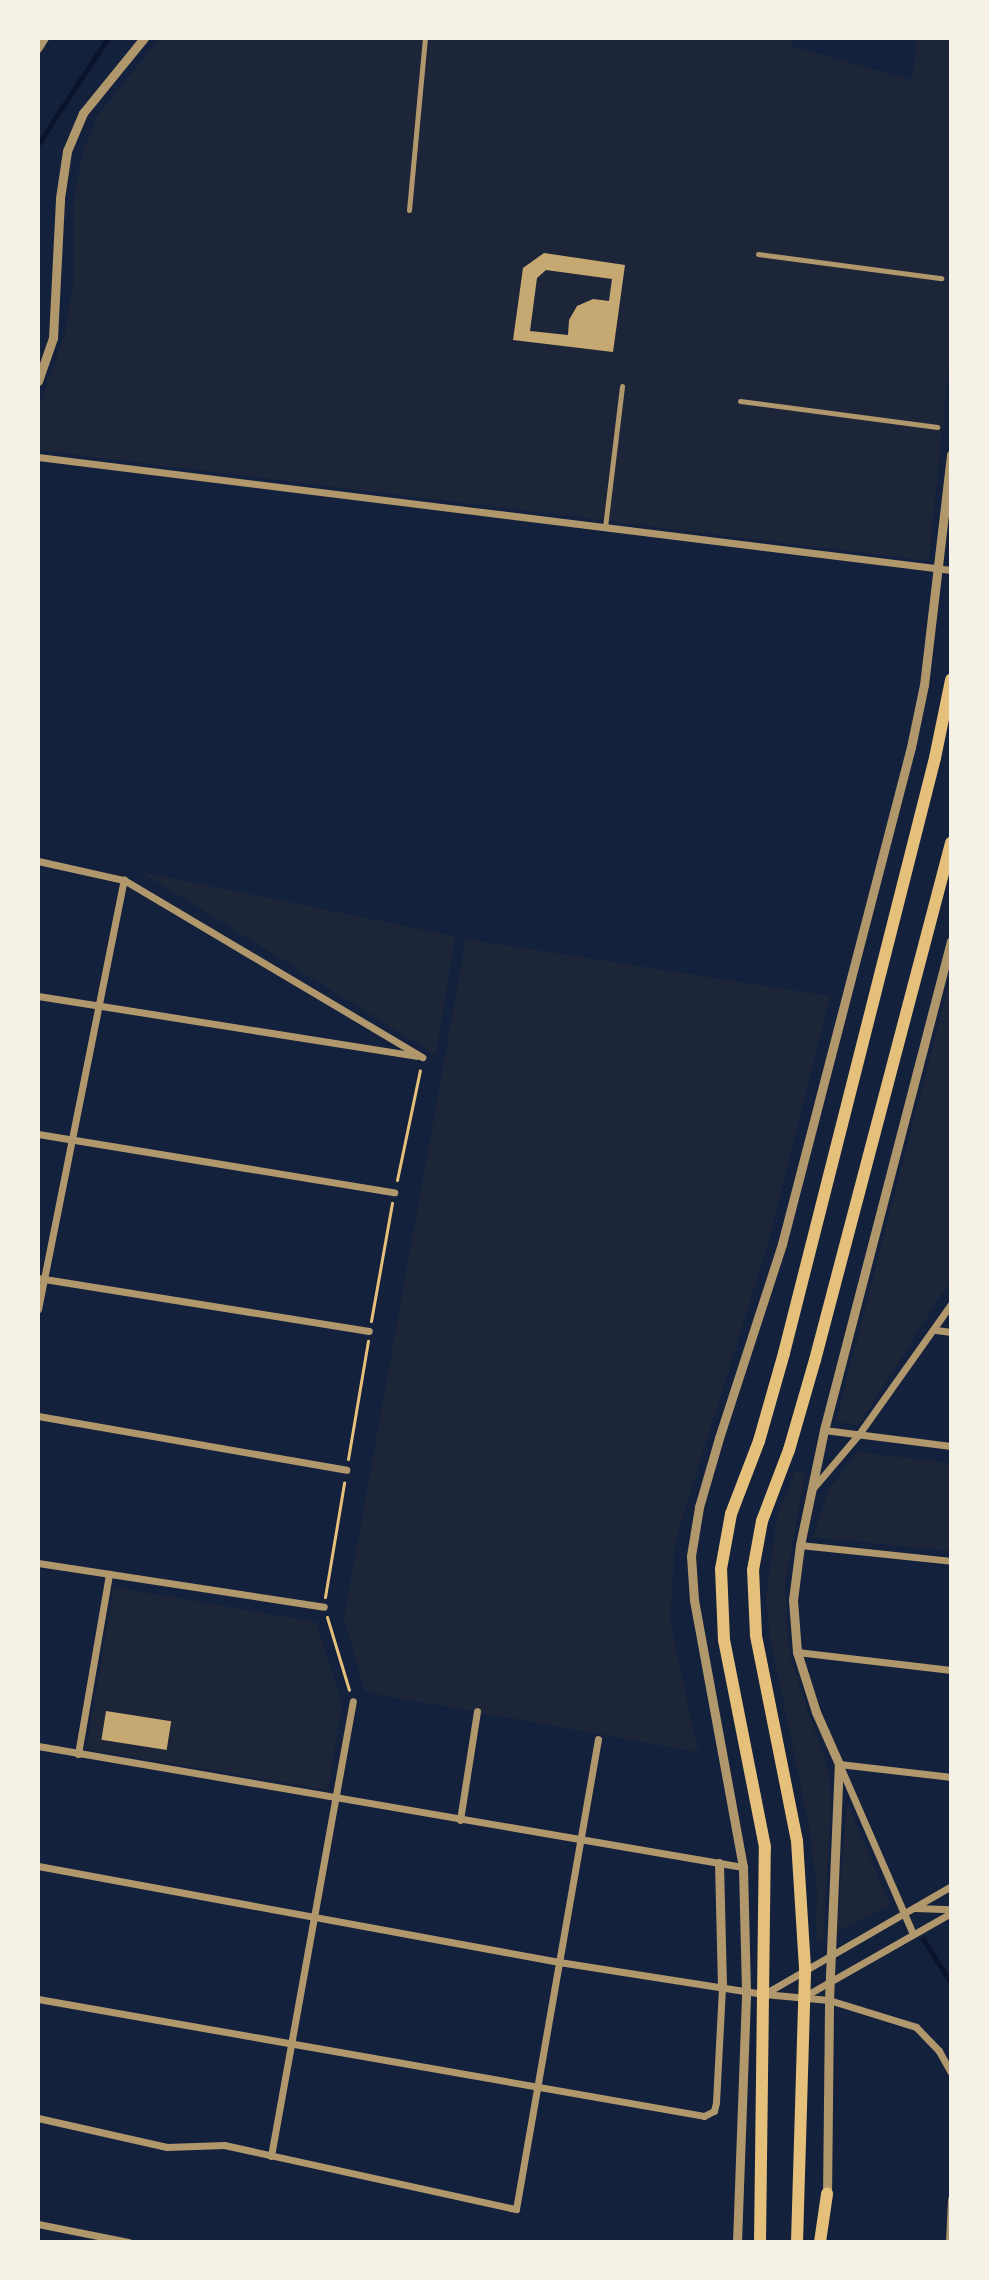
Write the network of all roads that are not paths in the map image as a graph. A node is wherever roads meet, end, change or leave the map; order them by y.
1 (45, 38) edge
2 (144, 38) edge
3 (425, 38) edge
4 (38, 49) edge
5 (409, 210) dead end
6 (758, 254) dead end
7 (941, 278) dead end
8 (38, 381) edge
9 (622, 386) dead end
10 (740, 401) dead end
11 (937, 427) dead end
12 (951, 455) edge
13 (38, 457) edge
14 (605, 527) junction
15 (939, 569) junction
16 (951, 570) edge
17 (951, 680) edge
18 (951, 843) edge
19 (38, 861) edge
20 (124, 880) junction
21 (951, 941) edge
22 (38, 996) edge
23 (99, 1005) junction
24 (38, 1134) edge
25 (72, 1139) junction
26 (394, 1192) road end
27 (41, 1278) edge
28 (951, 1304) edge
29 (38, 1309) edge
30 (936, 1330) junction
31 (369, 1331) road end
32 (951, 1332) edge
33 (38, 1416) edge
34 (824, 1430) junction
35 (859, 1434) junction
36 (951, 1446) edge
37 (346, 1470) road end
38 (814, 1487) junction
39 (800, 1545) junction
40 (951, 1561) edge
41 (38, 1563) edge
42 (109, 1574) junction
43 (324, 1607) road end
44 (797, 1652) junction
45 (951, 1670) edge
46 (353, 1701) road end
47 (477, 1711) dead end
48 (598, 1739) dead end
49 (38, 1746) edge
50 (78, 1754) junction
51 (839, 1764) junction
52 (951, 1777) edge
53 (335, 1799) junction
54 (460, 1820) junction
55 (580, 1840) junction
56 (719, 1863) junction
57 (38, 1866) edge
58 (743, 1867) junction
59 (951, 1886) edge
60 (913, 1908) junction
61 (951, 1911) edge
62 (901, 1914) junction
63 (314, 1917) junction
64 (913, 1934) junction
65 (831, 1954) junction
66 (559, 1962) junction
67 (805, 1968) junction
68 (830, 1981) junction
69 (722, 1987) junction
70 (746, 1991) junction
71 (764, 1994) junction
72 (803, 1997) junction
73 (38, 1999) edge
74 (829, 2000) junction
75 (291, 2044) junction
76 (951, 2073) edge
77 (537, 2088) junction
78 (38, 2118) edge
79 (271, 2156) junction
80 (827, 2194) joint
81 (951, 2199) edge
82 (38, 2224) edge
83 (128, 2242) edge
84 (737, 2242) edge
85 (760, 2242) edge
86 (797, 2242) edge
87 (823, 2242) edge
88 (949, 2242) edge

1 - 4 street
2 - 8 street
3 - 5 street
6 - 7 street
9 - 14 street
10 - 11 street
12 - 15 street
13 - 14 street
14 - 15 street
15 - 16 street
15 - 58 street
17 - 71 highway
18 - 67 highway
19 - 20 street
20 - 23 street
20 - 23 street
21 - 34 street
22 - 23 street
23 - 25 street
24 - 25 street
25 - 26 street
25 - 27 street
27 - 29 street
27 - 31 street
28 - 30 street
30 - 32 street
30 - 35 street
33 - 37 street
34 - 35 street
34 - 38 street
35 - 36 street
35 - 38 street
38 - 39 street
39 - 40 street
39 - 44 street
41 - 42 street
42 - 43 street
42 - 50 street
44 - 45 street
44 - 51 street
46 - 53 street
47 - 54 street
48 - 55 street
49 - 50 street
50 - 53 street
51 - 52 street
51 - 62 street
51 - 65 street
53 - 54 street
53 - 63 street
54 - 55 street
55 - 56 street
55 - 66 street
56 - 58 street
56 - 69 street
57 - 63 street
58 - 70 street
59 - 60 street
60 - 61 street
60 - 62 street
61 - 64 street
62 - 64 street
62 - 65 street
63 - 66 street
63 - 75 street
64 - 68 street
65 - 67 street
65 - 68 street
66 - 69 street
66 - 77 street
67 - 71 street
67 - 72 highway
68 - 72 street
68 - 74 street
69 - 70 street
69 - 77 street
70 - 71 street
70 - 84 street
71 - 72 street
71 - 85 highway
72 - 74 street
72 - 86 highway
73 - 75 street
74 - 76 street
74 - 80 street
75 - 77 street
75 - 79 street
77 - 79 street
78 - 79 street
80 - 87 highway
81 - 88 street
82 - 83 street

